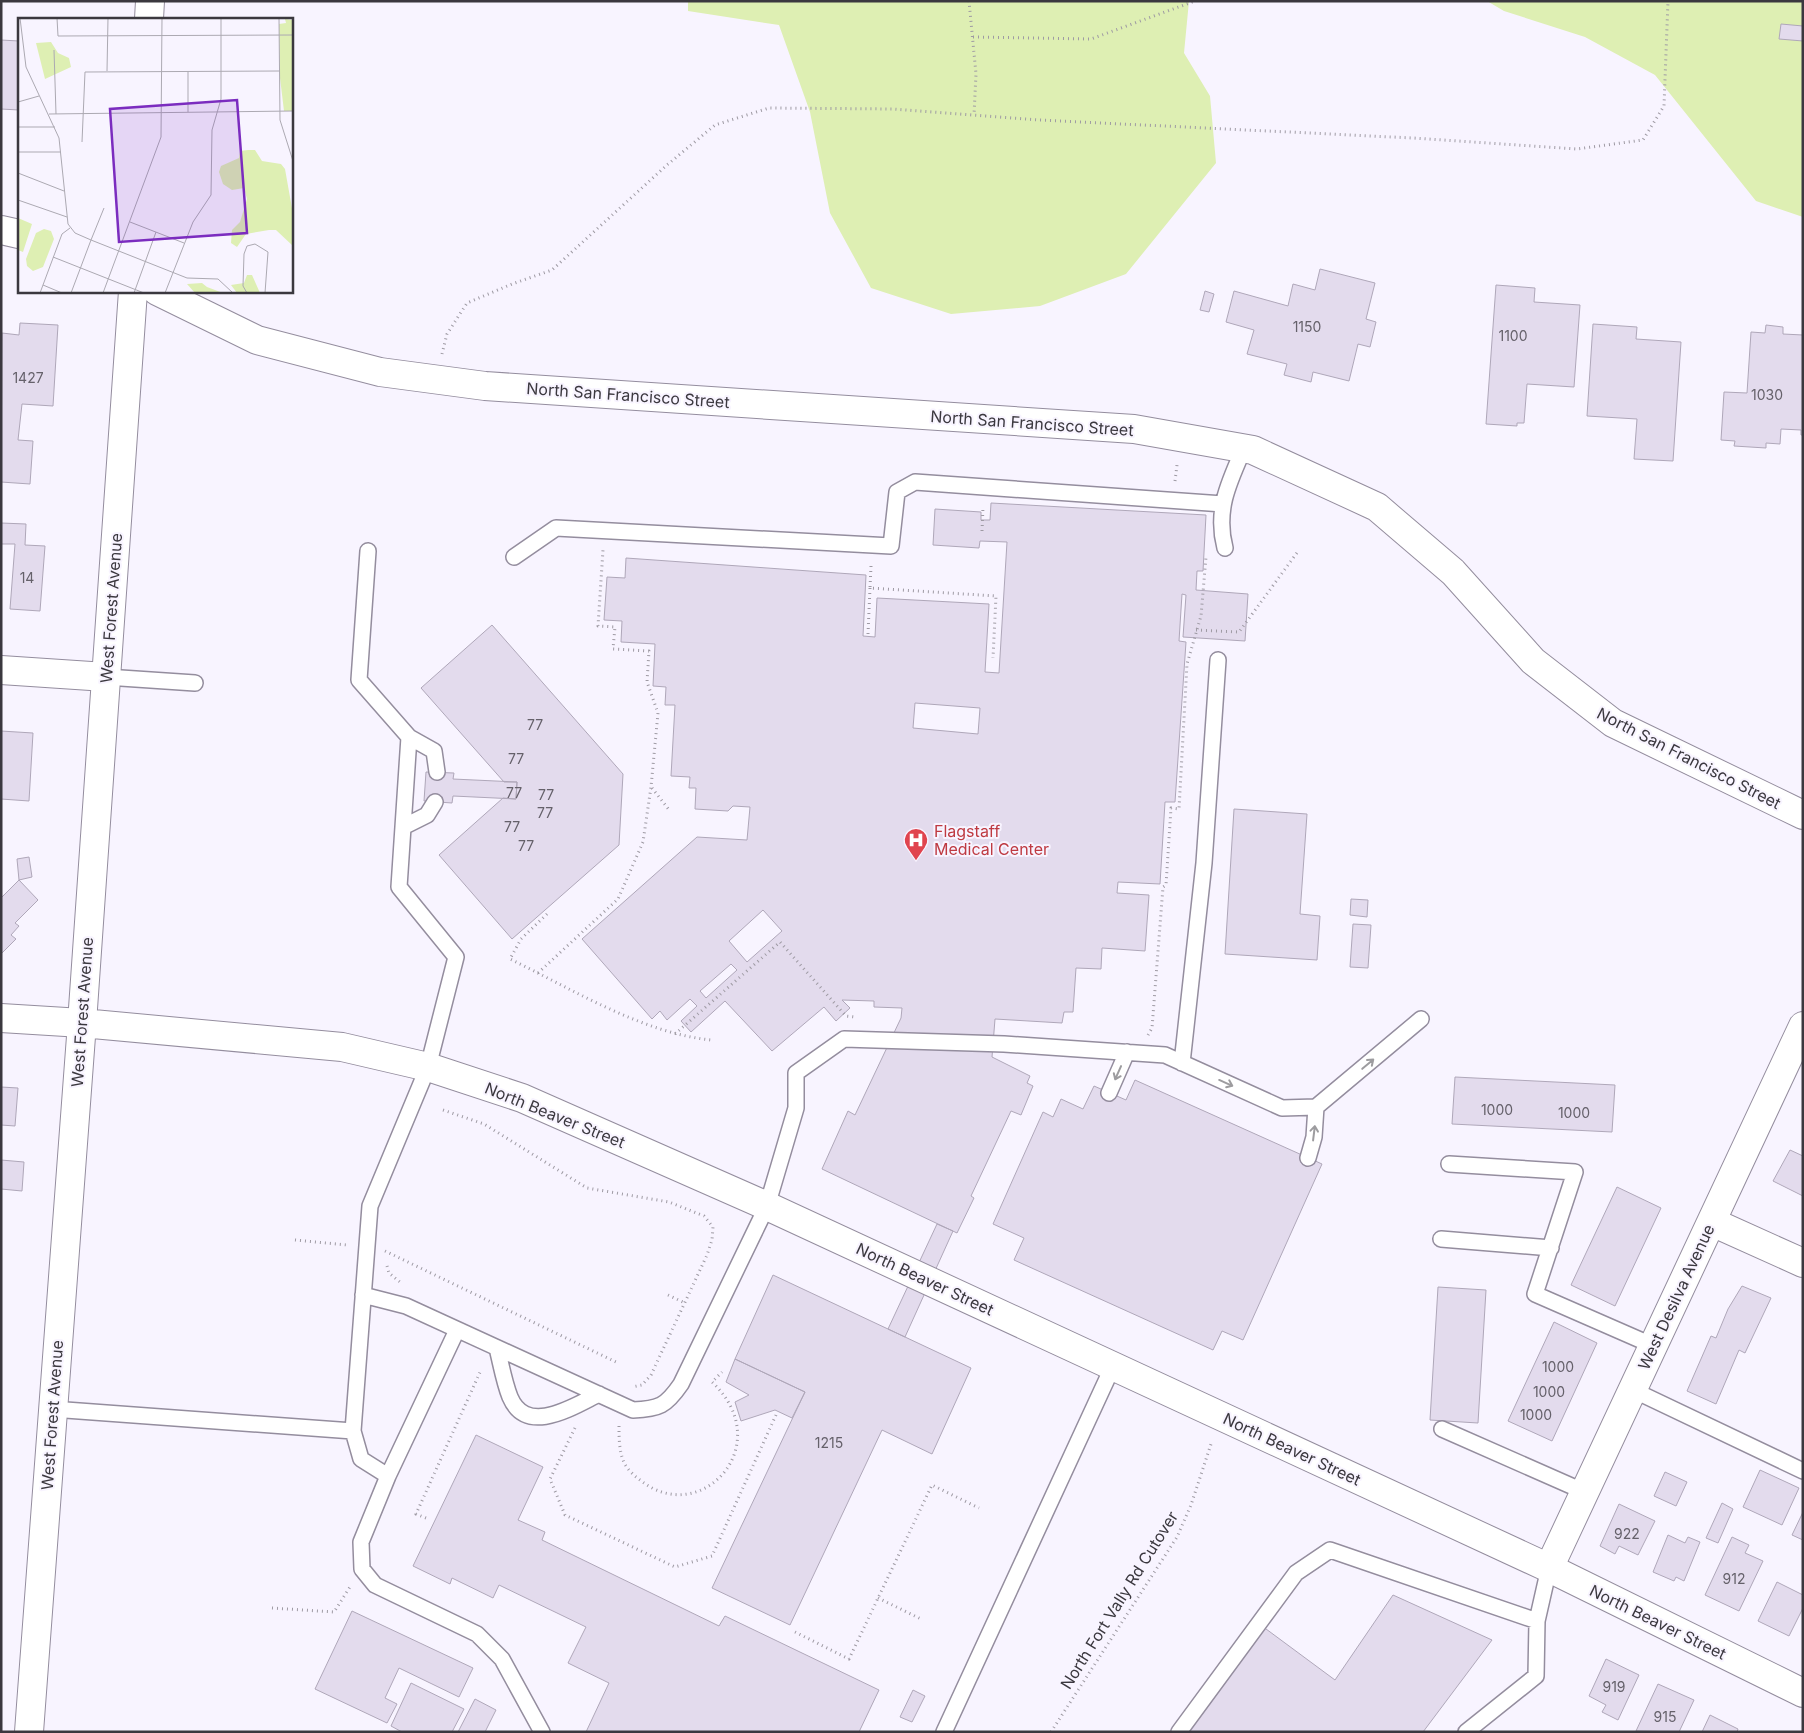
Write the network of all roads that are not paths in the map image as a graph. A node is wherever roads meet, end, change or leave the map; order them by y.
1 (150, 1) edge
2 (149, 18) edge
3 (1, 230) edge
4 (18, 234) edge
5 (133, 292) edge
6 (159, 292) edge
7 (1244, 448) junction
8 (1223, 504) junction
9 (1225, 548) dead end
10 (368, 551) dead end
11 (514, 557) dead end
12 (1218, 660) dead end
13 (1, 670) edge
14 (106, 677) junction
15 (194, 682) dead end
16 (409, 737) junction
17 (437, 772) dead end
18 (435, 802) dead end
19 (1803, 815) edge
20 (403, 828) junction
21 (1, 1018) edge
22 (1421, 1019) dead end
23 (82, 1023) junction
24 (1802, 1029) edge
25 (1132, 1053) junction
26 (1182, 1063) junction
27 (428, 1067) junction
28 (1109, 1093) dead end
29 (1316, 1107) junction
30 (1308, 1158) dead end
31 (1449, 1164) dead end
32 (767, 1206) junction
33 (1712, 1222) junction
34 (1441, 1240) dead end
35 (1550, 1248) junction
36 (1803, 1263) edge
37 (363, 1295) junction
38 (457, 1330) junction
39 (1654, 1346) junction
40 (497, 1348) junction
41 (1113, 1366) junction
42 (1633, 1390) junction
43 (599, 1394) junction
44 (52, 1409) junction
45 (1442, 1429) dead end
46 (353, 1431) junction
47 (1803, 1471) edge
48 (388, 1476) junction
49 (1585, 1492) junction
50 (1549, 1568) junction
51 (1537, 1621) junction
52 (1803, 1693) edge
53 (29, 1732) edge
54 (542, 1732) edge
55 (944, 1732) edge
56 (1178, 1732) edge
57 (1466, 1732) edge

1 - 2 street
3 - 4 street
5 - 14 street, West Forest Avenue
6 - 7 street, North San Francisco Street
7 - 8 lane
7 - 19 street, North San Francisco Street
8 - 9 lane
8 - 11 lane
10 - 16 lane
12 - 26 lane
13 - 14 street
14 - 15 lane
14 - 23 street, West Forest Avenue
16 - 17 lane
16 - 20 lane
18 - 20 lane
20 - 27 lane
21 - 23 street, North Beaver Street
29 -> 22 lane
23 - 27 street, North Beaver Street
23 - 44 street, West Forest Avenue
24 - 33 street, West Desilva Avenue
25 - 26 lane
25 -> 28 lane
25 - 32 lane
26 -> 29 lane
27 - 32 street, North Beaver Street
27 - 37 lane
30 -> 29 lane
31 - 35 lane
32 - 41 street, North Beaver Street
32 - 43 lane
33 - 36 street
33 - 39 street, West Desilva Avenue
34 - 35 lane
35 - 39 lane
37 - 38 lane
37 - 46 lane
38 - 40 lane
38 - 48 lane
39 - 42 street, West Desilva Avenue
40 - 43 lane
40 - 43 lane
41 - 50 street, North Beaver Street
41 - 55 lane
42 - 47 lane
42 - 49 street, West Desilva Avenue
44 - 46 lane
44 - 53 street, West Forest Avenue
45 - 49 lane
46 - 48 lane
48 - 54 lane
49 - 50 street, West Desilva Avenue
50 - 51 lane
50 - 52 street, North Beaver Street
51 - 56 lane
51 - 57 lane

